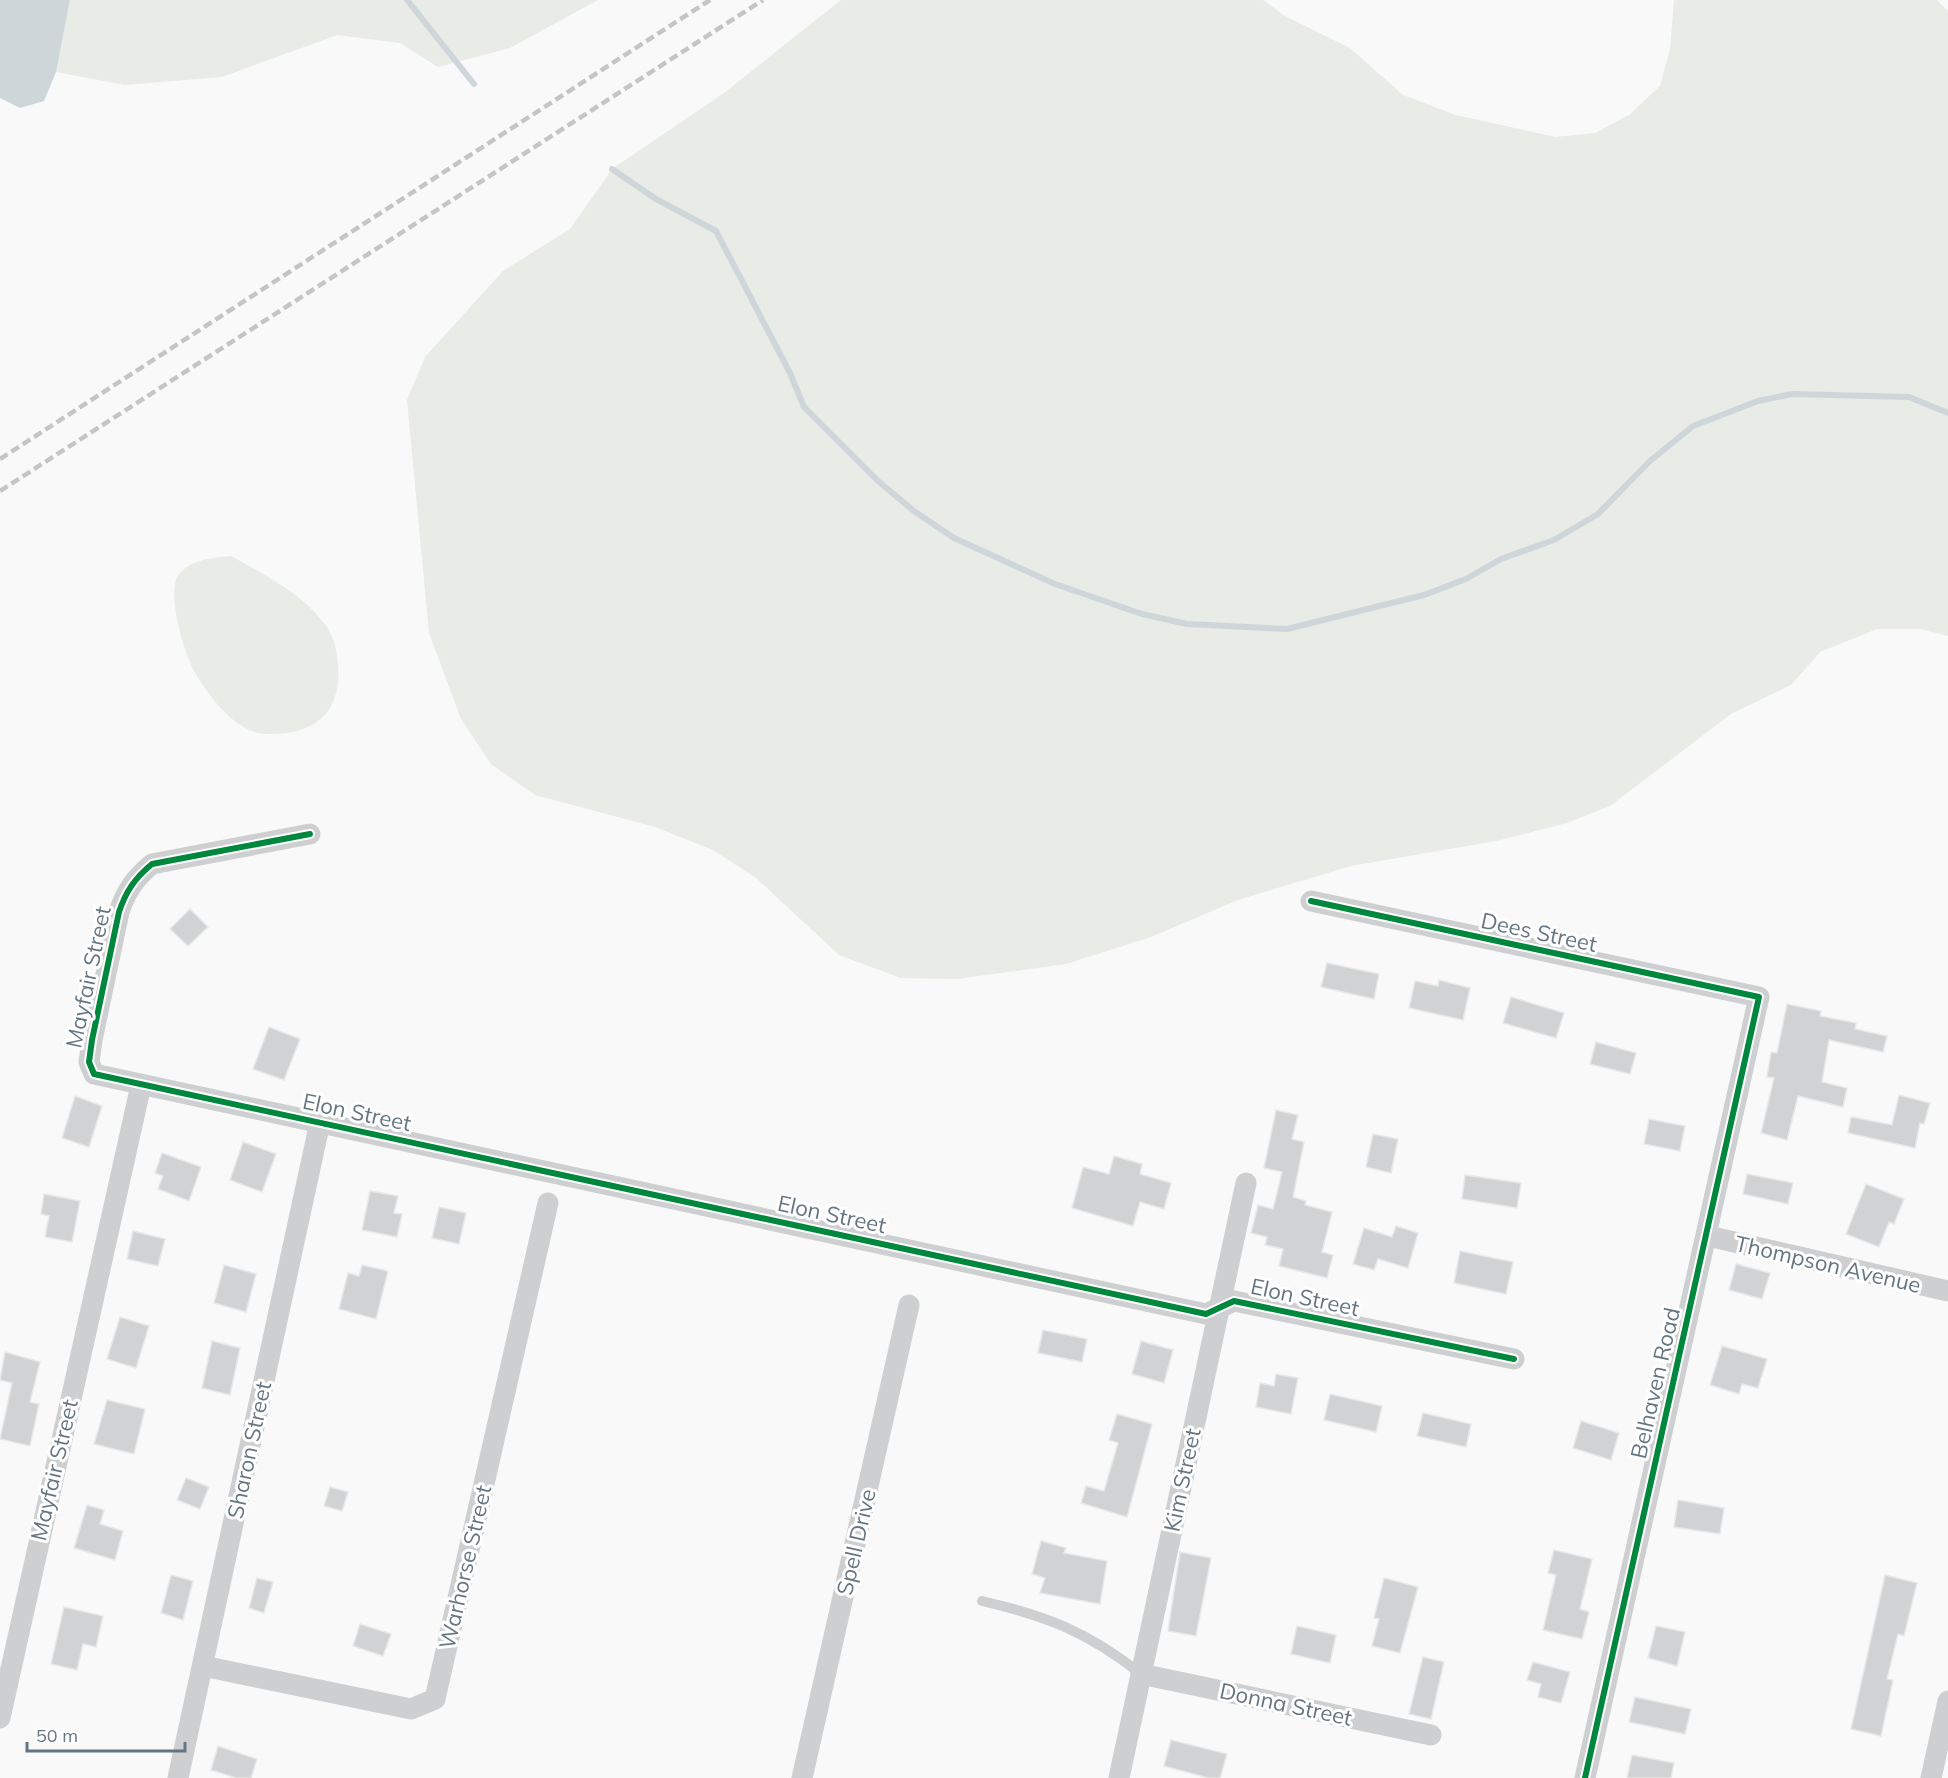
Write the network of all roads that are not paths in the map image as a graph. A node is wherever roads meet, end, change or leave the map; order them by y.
1 (310, 834) dead end
2 (1311, 901) dead end
3 (1759, 997) joint
4 (141, 1085) junction
5 (320, 1122) junction
6 (1246, 1183) dead end
7 (548, 1203) dead end
8 (1708, 1236) junction
9 (1948, 1292) edge
10 (909, 1305) dead end
11 (1219, 1309) junction
12 (1514, 1359) dead end
13 (982, 1600) dead end
14 (203, 1666) junction
15 (1141, 1674) junction
16 (1948, 1701) edge
17 (0, 1718) edge
18 (1431, 1734) dead end
19 (178, 1778) edge
20 (802, 1778) edge
21 (1119, 1778) edge
22 (1585, 1778) edge
23 (1931, 1778) edge

1 - 4 street, Mayfair Street
2 - 3 street, Dees Street
3 - 8 street, Belhaven Road
4 - 5 street, Elon Street
4 - 17 street, Mayfair Street
5 - 11 street, Elon Street
5 - 14 street, Sharon Street
6 - 11 street, Kim Street
7 - 14 street, Warhorse Street
8 - 9 street, Thompson Avenue
8 - 22 street, Belhaven Road
10 - 20 street, Spell Drive
11 - 12 street, Elon Street
11 - 15 street, Kim Street
13 - 15 lane
14 - 19 street, Sharon Street
15 - 18 street, Donna Street
15 - 21 street, Kim Street
16 - 23 street

